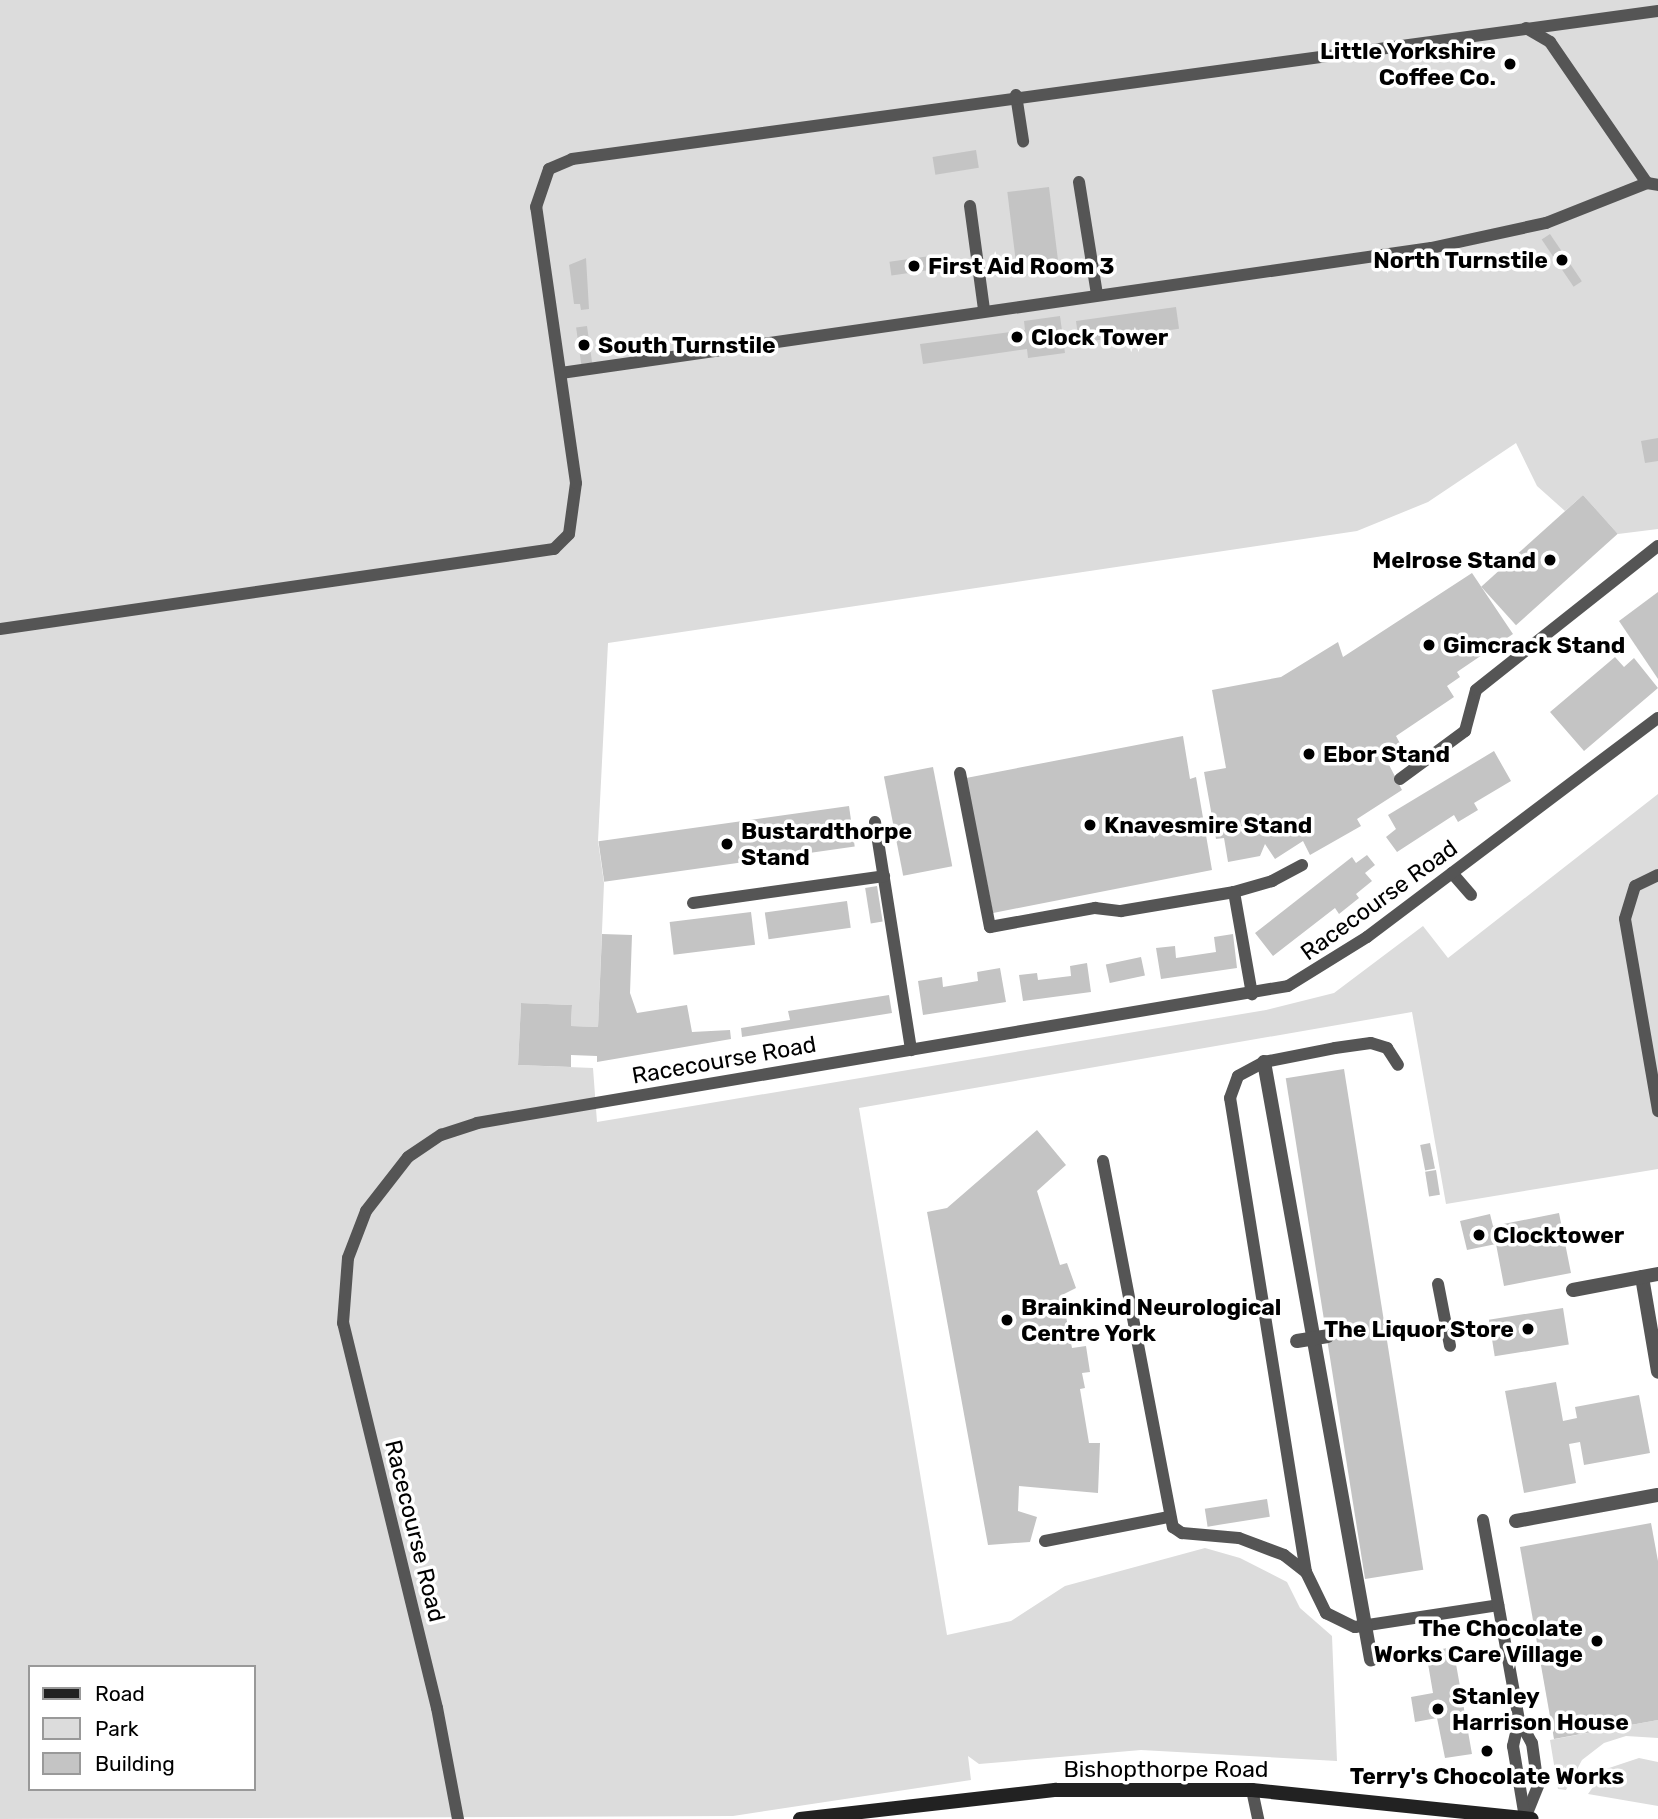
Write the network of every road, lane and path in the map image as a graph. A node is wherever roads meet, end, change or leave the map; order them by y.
1 (1658, 10) edge
2 (1527, 28) junction
3 (1016, 95) junction
4 (1023, 141) dead end
5 (1079, 182) dead end
6 (1652, 184) edge
7 (970, 206) dead end
8 (1097, 295) junction
9 (984, 310) junction
10 (561, 373) junction
11 (1658, 546) edge
12 (0, 629) edge
13 (1658, 718) edge
14 (960, 774) dead end
15 (1400, 779) dead end
16 (875, 822) dead end
17 (1302, 865) dead end
18 (1452, 873) junction
19 (1658, 875) edge
20 (884, 876) junction
21 (1234, 892) junction
22 (1471, 895) dead end
23 (693, 903) dead end
24 (1252, 994) junction
25 (911, 1050) junction
26 (1264, 1062) junction
27 (1398, 1065) dead end
28 (1658, 1111) edge
29 (1102, 1161) dead end
30 (1658, 1274) edge
31 (1642, 1277) junction
32 (1438, 1284) dead end
33 (1573, 1290) dead end
34 (1320, 1337) junction
35 (1297, 1341) dead end
36 (1450, 1346) dead end
37 (1658, 1372) edge
38 (1658, 1495) edge
39 (1168, 1517) junction
40 (1483, 1520) dead end
41 (1516, 1521) dead end
42 (1045, 1541) dead end
43 (1306, 1572) junction
44 (1498, 1605) junction
45 (1365, 1627) junction
46 (1371, 1659) dead end
47 (1519, 1720) junction
48 (1252, 1790) junction
49 (1528, 1818) edge
50 (458, 1819) edge
51 (800, 1819) edge
52 (1258, 1819) edge

1 - 2 lane
2 - 3 lane
2 - 6 lane
3 - 4 lane
3 - 10 lane
5 - 8 lane
6 - 8 lane
7 - 9 lane
8 - 9 lane
9 - 10 lane
10 - 12 lane
11 - 15 lane
13 - 18 lane, Racecourse Road
14 - 21 lane
16 - 20 lane
17 - 21 lane
18 - 22 lane
18 - 24 lane, Racecourse Road
19 - 28 lane
20 - 23 lane
20 - 25 lane
21 - 24 lane
24 - 25 lane, Racecourse Road
25 - 50 lane, Racecourse Road
26 - 27 lane
26 - 34 street
26 - 43 lane
29 - 39 lane
30 - 31 street
31 - 33 street
31 - 37 street
32 - 36 lane
34 - 35 street
34 - 45 street
38 - 41 street
39 - 42 lane
39 - 43 lane
40 - 44 lane
43 - 45 lane
44 - 45 lane
44 - 47 lane
45 - 46 street
47 - 49 lane
47 - 49 lane
48 - 49 street, Bishopthorpe Road
48 - 51 street, Bishopthorpe Road
48 - 52 lane

